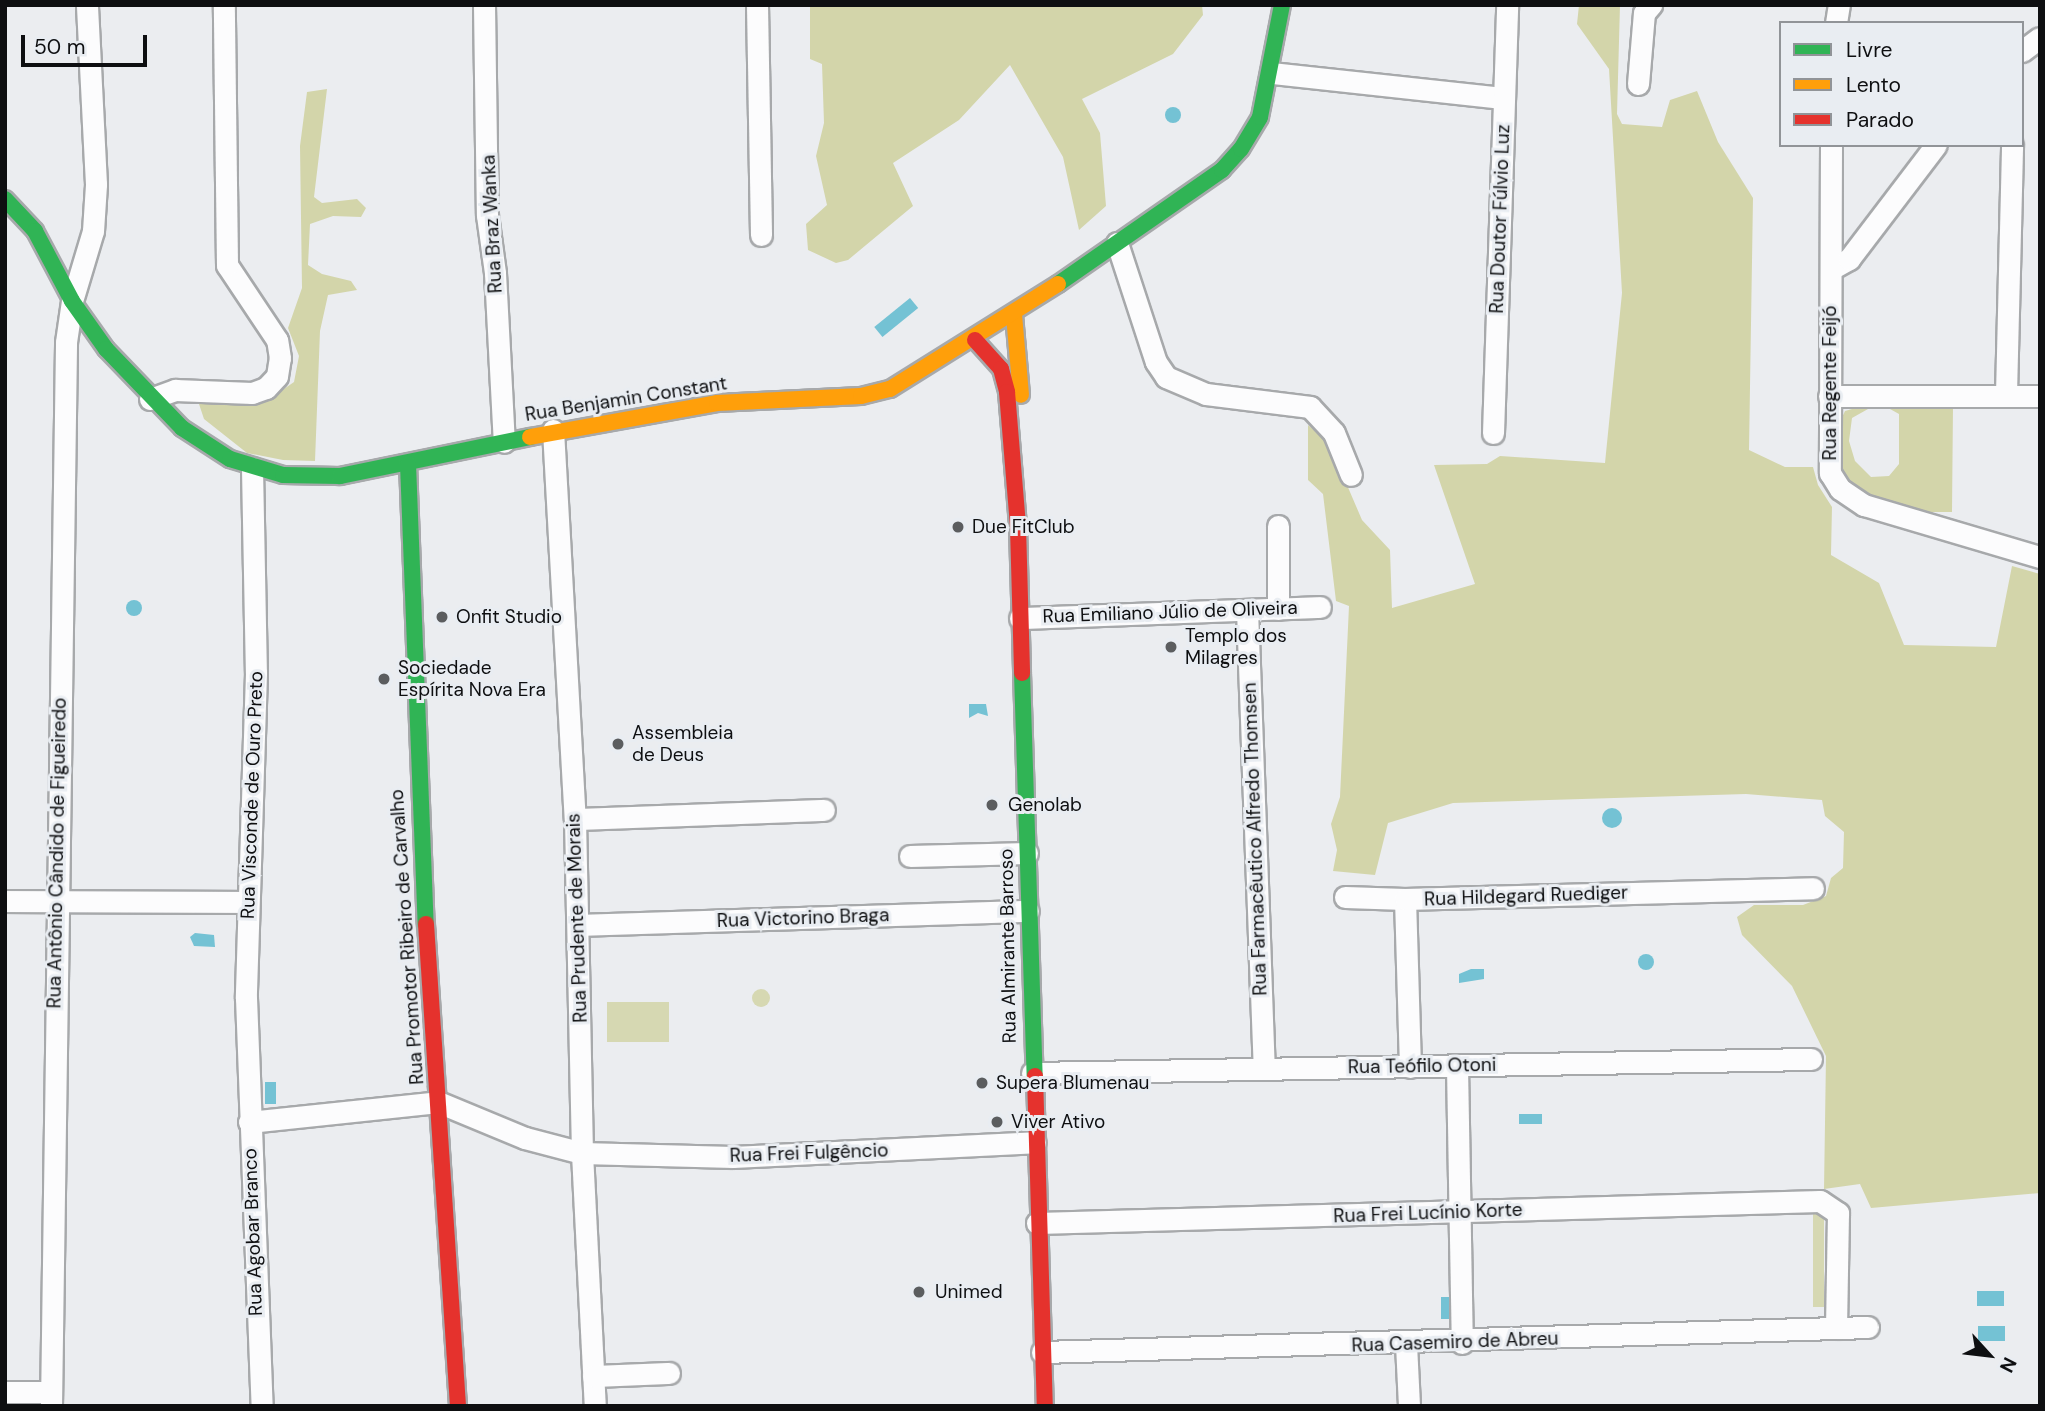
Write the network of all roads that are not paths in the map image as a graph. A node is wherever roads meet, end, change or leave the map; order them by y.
1 (87, 5) edge
2 (224, 5) edge
3 (484, 5) edge
4 (757, 5) edge
5 (1282, 5) edge
6 (1507, 5) edge
7 (1651, 5) edge
8 (2039, 38) edge
9 (2024, 49) edge
10 (1272, 72) junction
11 (1638, 84) dead end
12 (1504, 98) junction
13 (1831, 147) edge
14 (1934, 147) edge
15 (2012, 147) edge
16 (5, 199) edge
17 (761, 234) dead end
18 (1117, 243) junction
19 (1831, 269) junction
20 (72, 301) junction
21 (1014, 315) junction
22 (975, 340) junction
23 (2006, 394) junction
24 (1829, 396) junction
25 (2040, 396) edge
26 (149, 399) junction
27 (553, 430) junction
28 (1493, 433) dead end
29 (504, 442) junction
30 (408, 464) junction
31 (252, 468) junction
32 (1351, 475) dead end
33 (1278, 526) dead end
34 (1018, 527) junction
35 (2040, 557) edge
36 (1320, 607) dead end
37 (1278, 609) junction
38 (1247, 610) junction
39 (1020, 618) junction
40 (824, 810) dead end
41 (575, 819) junction
42 (1027, 853) junction
43 (910, 856) dead end
44 (1813, 888) dead end
45 (1345, 897) dead end
46 (1405, 899) junction
47 (5, 901) edge
48 (56, 901) junction
49 (248, 902) junction
50 (1028, 911) junction
51 (579, 925) junction
52 (1811, 1059) dead end
53 (1410, 1066) junction
54 (1457, 1066) junction
55 (1264, 1069) junction
56 (1032, 1073) junction
57 (438, 1102) junction
58 (249, 1122) junction
59 (1035, 1142) junction
60 (582, 1153) junction
61 (1460, 1212) junction
62 (1037, 1223) junction
63 (1868, 1327) dead end
64 (1836, 1328) junction
65 (1462, 1343) junction
66 (1406, 1344) junction
67 (1042, 1352) junction
68 (669, 1373) dead end
69 (593, 1376) junction
70 (5, 1392) edge
71 (51, 1399) edge
72 (262, 1406) edge
73 (458, 1406) edge
74 (595, 1406) edge
75 (1045, 1406) edge
76 (1409, 1406) edge

1 - 20 street, Rua Antônio Cândido de Figueiredo
2 - 26 street
3 - 29 street, Rua Braz Wanka
4 - 17 street
5 - 10 main road, Rua Benjamin Constant
6 - 12 street, Rua Doutor Fúlvio Luz
7 - 11 street
8 - 9 street
10 - 12 street
10 - 18 main road, Rua Benjamin Constant
12 - 28 street, Rua Doutor Fúlvio Luz
13 - 19 street, Rua Regente Feijó
14 - 19 street
15 - 23 street
16 - 20 main road, Rua Benjamin Constant
18 - 21 main road, Rua Benjamin Constant
18 - 32 street
19 - 24 street, Rua Regente Feijó
20 - 26 main road, Rua Benjamin Constant
20 - 48 street, Rua Antônio Cândido de Figueiredo
21 - 22 main road, Rua Benjamin Constant
21 - 34 main road, Rua Almirante Barroso
22 - 27 main road, Rua Benjamin Constant
22 - 34 main road, Rua Almirante Barroso
23 - 24 street
23 - 25 street
24 - 35 street, Rua Regente Feijó
26 - 31 main road, Rua Benjamin Constant
27 - 29 main road, Rua Benjamin Constant
27 - 41 street, Rua Prudente de Morais
29 - 30 main road, Rua Benjamin Constant
30 - 31 main road, Rua Benjamin Constant
30 - 57 main road, Rua Promotor Ribeiro de Carvalho
31 - 49 street, Rua Visconde de Ouro Preto
33 - 37 street
34 - 39 main road, Rua Almirante Barroso
36 - 37 street, Rua Emiliano Júlio de Oliveira
37 - 38 street, Rua Emiliano Júlio de Oliveira
38 - 39 street, Rua Emiliano Júlio de Oliveira
38 - 55 street, Rua Farmacêutico Alfredo Thomsen
39 - 42 main road, Rua Almirante Barroso
40 - 41 street
41 - 51 street, Rua Prudente de Morais
42 - 43 street
42 - 50 main road, Rua Almirante Barroso
44 - 46 street, Rua Hildegard Ruediger
45 - 46 street
46 - 53 street, Rua Hildegard Ruediger
47 - 48 street
48 - 49 street
48 - 71 street, Rua Antônio Cândido de Figueiredo
49 - 58 street, Rua Visconde de Ouro Preto
50 - 51 street, Rua Victorino Braga
50 - 56 main road, Rua Almirante Barroso
51 - 60 street, Rua Prudente de Morais
52 - 54 street, Rua Teófilo Otoni
53 - 54 street, Rua Teófilo Otoni
53 - 55 street, Rua Teófilo Otoni
54 - 61 street
55 - 56 street, Rua Teófilo Otoni
56 - 59 main road, Rua Almirante Barroso
57 - 58 street, Rua Agobar Branco
57 - 60 street, Rua Frei Fulgêncio
57 - 73 main road, Rua Promotor Ribeiro de Carvalho
58 - 72 street, Rua Agobar Branco
59 - 60 street, Rua Frei Fulgêncio
59 - 62 main road, Rua Almirante Barroso
60 - 69 street, Rua Prudente de Morais
61 - 62 street, Rua Frei Lucínio Korte
61 - 64 street, Rua Frei Lucínio Korte
61 - 65 street
62 - 67 main road, Rua Almirante Barroso
63 - 64 street, Rua Casemiro de Abreu
64 - 65 street, Rua Casemiro de Abreu
65 - 66 street, Rua Casemiro de Abreu
66 - 67 street, Rua Casemiro de Abreu
66 - 76 street
67 - 75 main road, Rua Almirante Barroso
68 - 69 street
69 - 74 street, Rua Prudente de Morais
70 - 71 street

